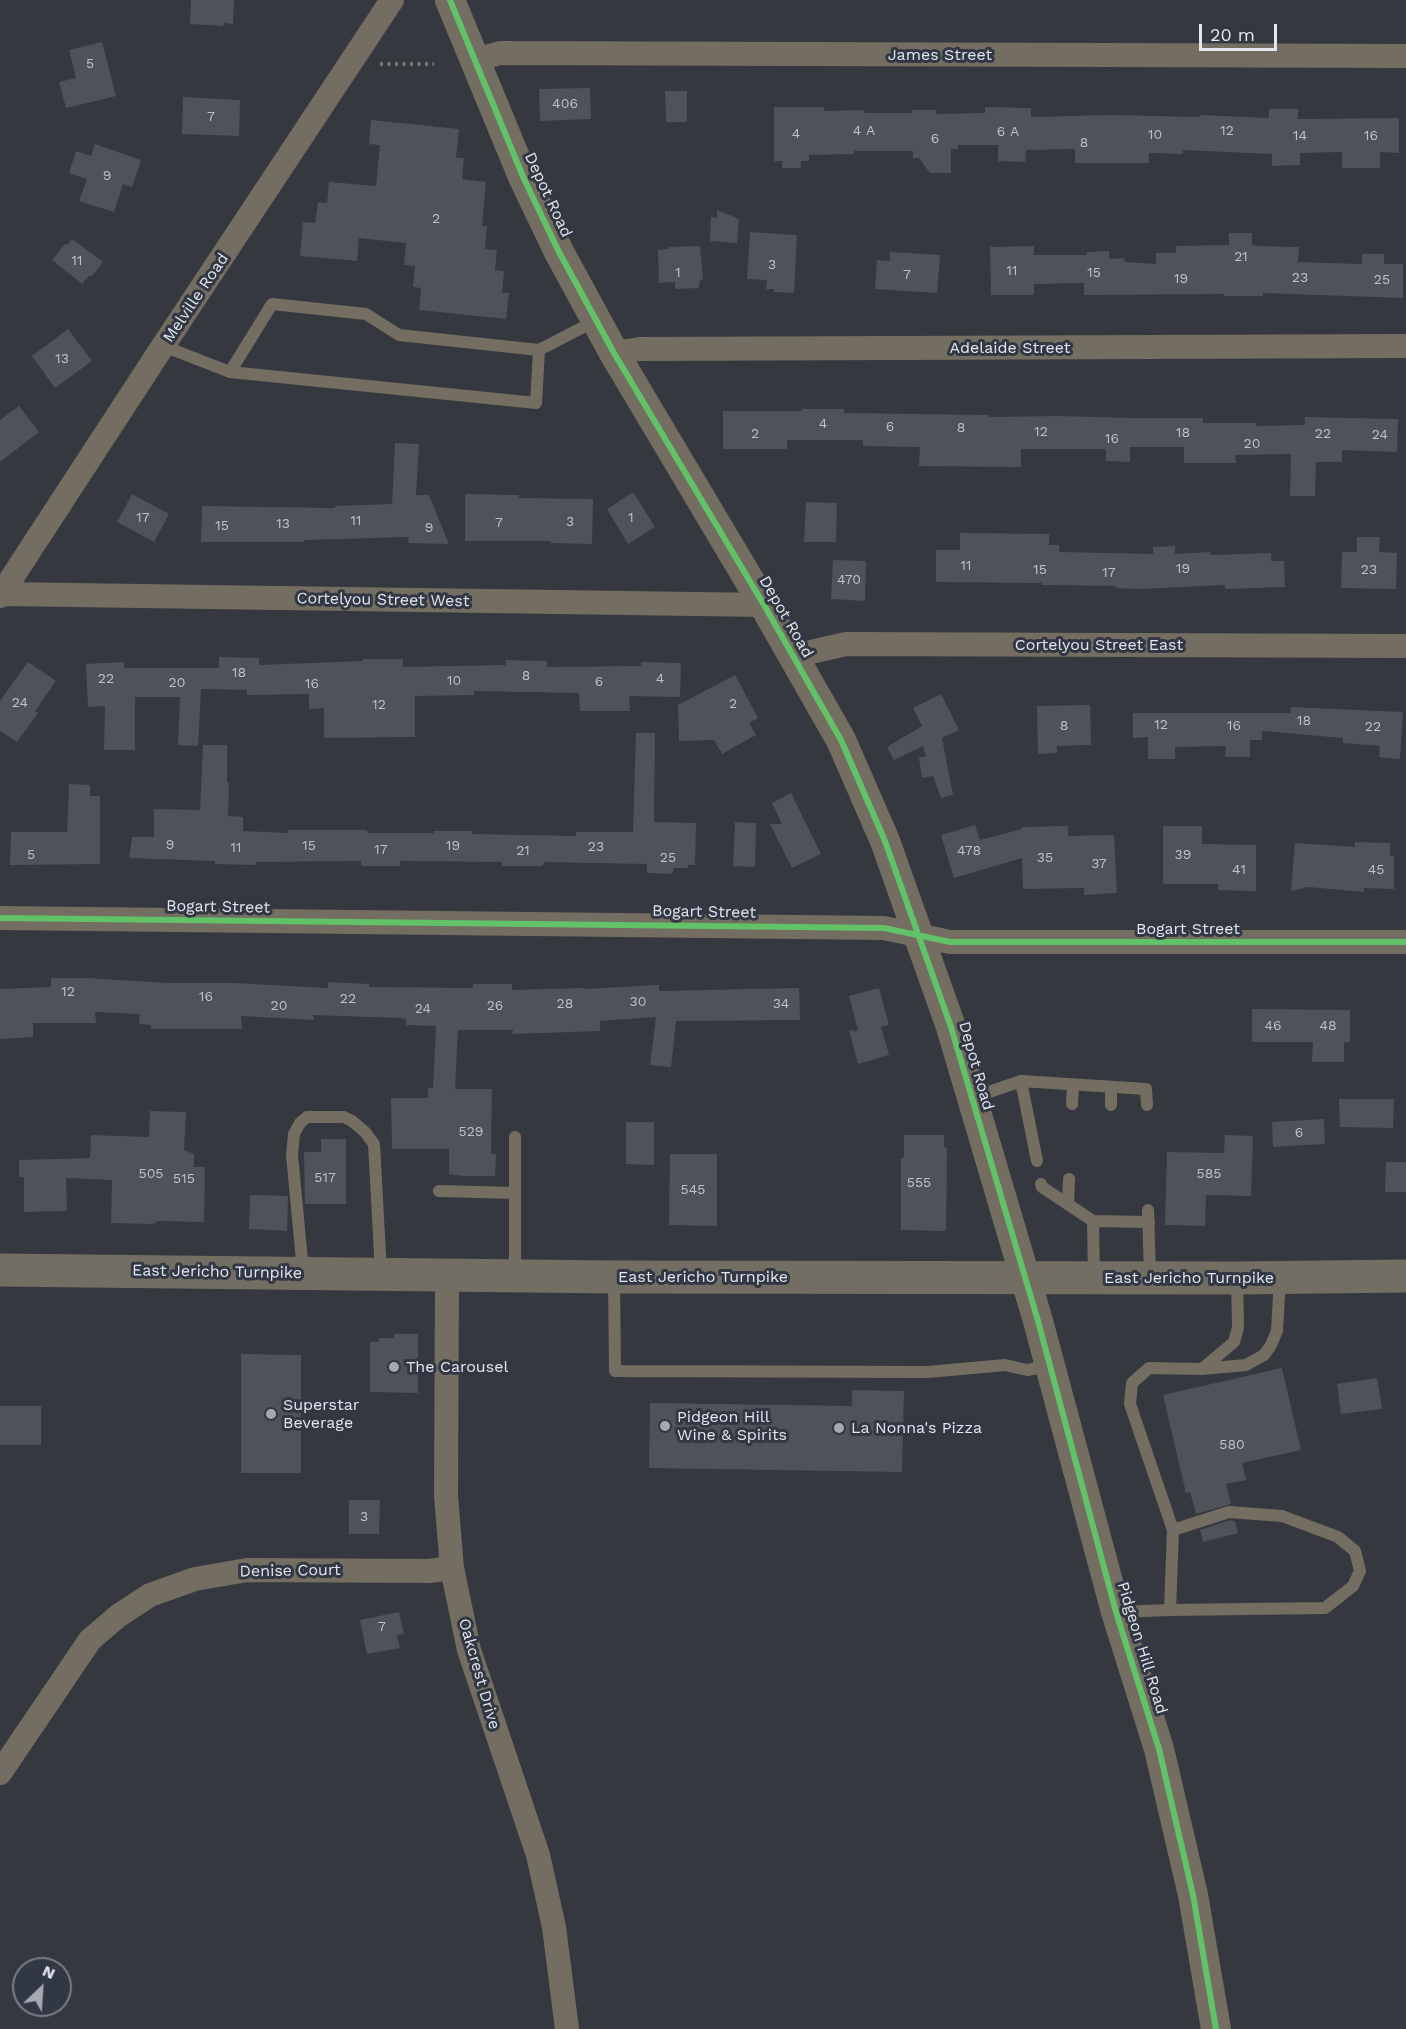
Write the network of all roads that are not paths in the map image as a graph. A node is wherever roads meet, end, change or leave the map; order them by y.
1 (392, 0) edge
2 (450, 0) edge
3 (1406, 56) edge
4 (475, 60) junction
5 (596, 321) junction
6 (163, 346) junction
7 (1406, 346) edge
8 (539, 350) junction
9 (614, 353) junction
10 (230, 372) junction
11 (1, 595) edge
12 (764, 605) junction
13 (1406, 646) edge
14 (793, 656) junction
15 (0, 918) edge
16 (919, 936) junction
17 (1406, 942) edge
18 (1021, 1081) junction
19 (1073, 1085) junction
20 (1111, 1087) junction
21 (971, 1098) junction
22 (1072, 1104) dead end
23 (1111, 1105) dead end
24 (1147, 1105) dead end
25 (515, 1137) dead end
26 (1036, 1161) dead end
27 (1069, 1179) dead end
28 (1041, 1184) dead end
29 (439, 1191) dead end
30 (515, 1193) junction
31 (1068, 1204) junction
32 (1093, 1221) junction
33 (0, 1270) edge
34 (303, 1274) junction
35 (381, 1275) junction
36 (447, 1275) junction
37 (515, 1275) junction
38 (1406, 1276) edge
39 (614, 1277) junction
40 (1025, 1278) junction
41 (1094, 1278) junction
42 (1150, 1278) junction
43 (1237, 1278) junction
44 (1280, 1278) junction
45 (1049, 1366) junction
46 (1202, 1369) junction
47 (1173, 1530) junction
48 (452, 1568) junction
49 (1170, 1610) junction
50 (1116, 1612) junction
51 (0, 1773) edge
52 (567, 2029) edge
53 (1216, 2029) edge

1 - 6 street, Melville Road
2 - 4 street, Depot Road
3 - 4 street, James Street
4 - 5 street, Depot Road
5 - 8 lane
5 - 9 street, Depot Road
6 - 10 lane
6 - 11 street, Melville Road
7 - 9 street, Adelaide Street
8 - 10 lane
8 - 10 lane
9 - 12 street, Depot Road
11 - 12 street, Cortelyou Street West
12 - 14 street, Depot Road
13 - 14 street, Cortelyou Street East
14 - 16 street, Depot Road
15 - 16 street, Bogart Street
16 - 17 street, Bogart Street
16 - 21 street, Depot Road
18 - 19 lane
18 - 21 lane
18 - 26 lane
19 - 20 lane
19 - 22 lane
20 - 23 lane
20 - 24 lane
21 - 40 street, Depot Road
25 - 30 lane
27 - 31 lane
28 - 31 lane
29 - 30 lane
30 - 37 lane
31 - 32 lane
32 - 41 lane
32 - 42 lane
33 - 34 main road, East Jericho Turnpike
34 - 35 main road, East Jericho Turnpike
34 - 35 lane
35 - 36 main road, East Jericho Turnpike
36 - 37 main road, East Jericho Turnpike
36 - 48 street, Oakcrest Drive
37 - 39 main road, East Jericho Turnpike
38 - 44 main road, East Jericho Turnpike
39 - 40 main road, East Jericho Turnpike
39 - 45 lane
40 - 41 main road, East Jericho Turnpike
40 - 45 street, Pidgeon Hill Road
41 - 42 main road, East Jericho Turnpike
42 - 43 main road, East Jericho Turnpike
43 - 44 main road, East Jericho Turnpike
43 - 46 lane
44 - 46 lane
45 - 50 street, Pidgeon Hill Road
46 - 47 lane
47 - 49 lane
47 - 49 lane
48 - 51 street, Denise Court
48 - 52 street, Oakcrest Drive
49 - 50 lane
50 - 53 street, Pidgeon Hill Road

